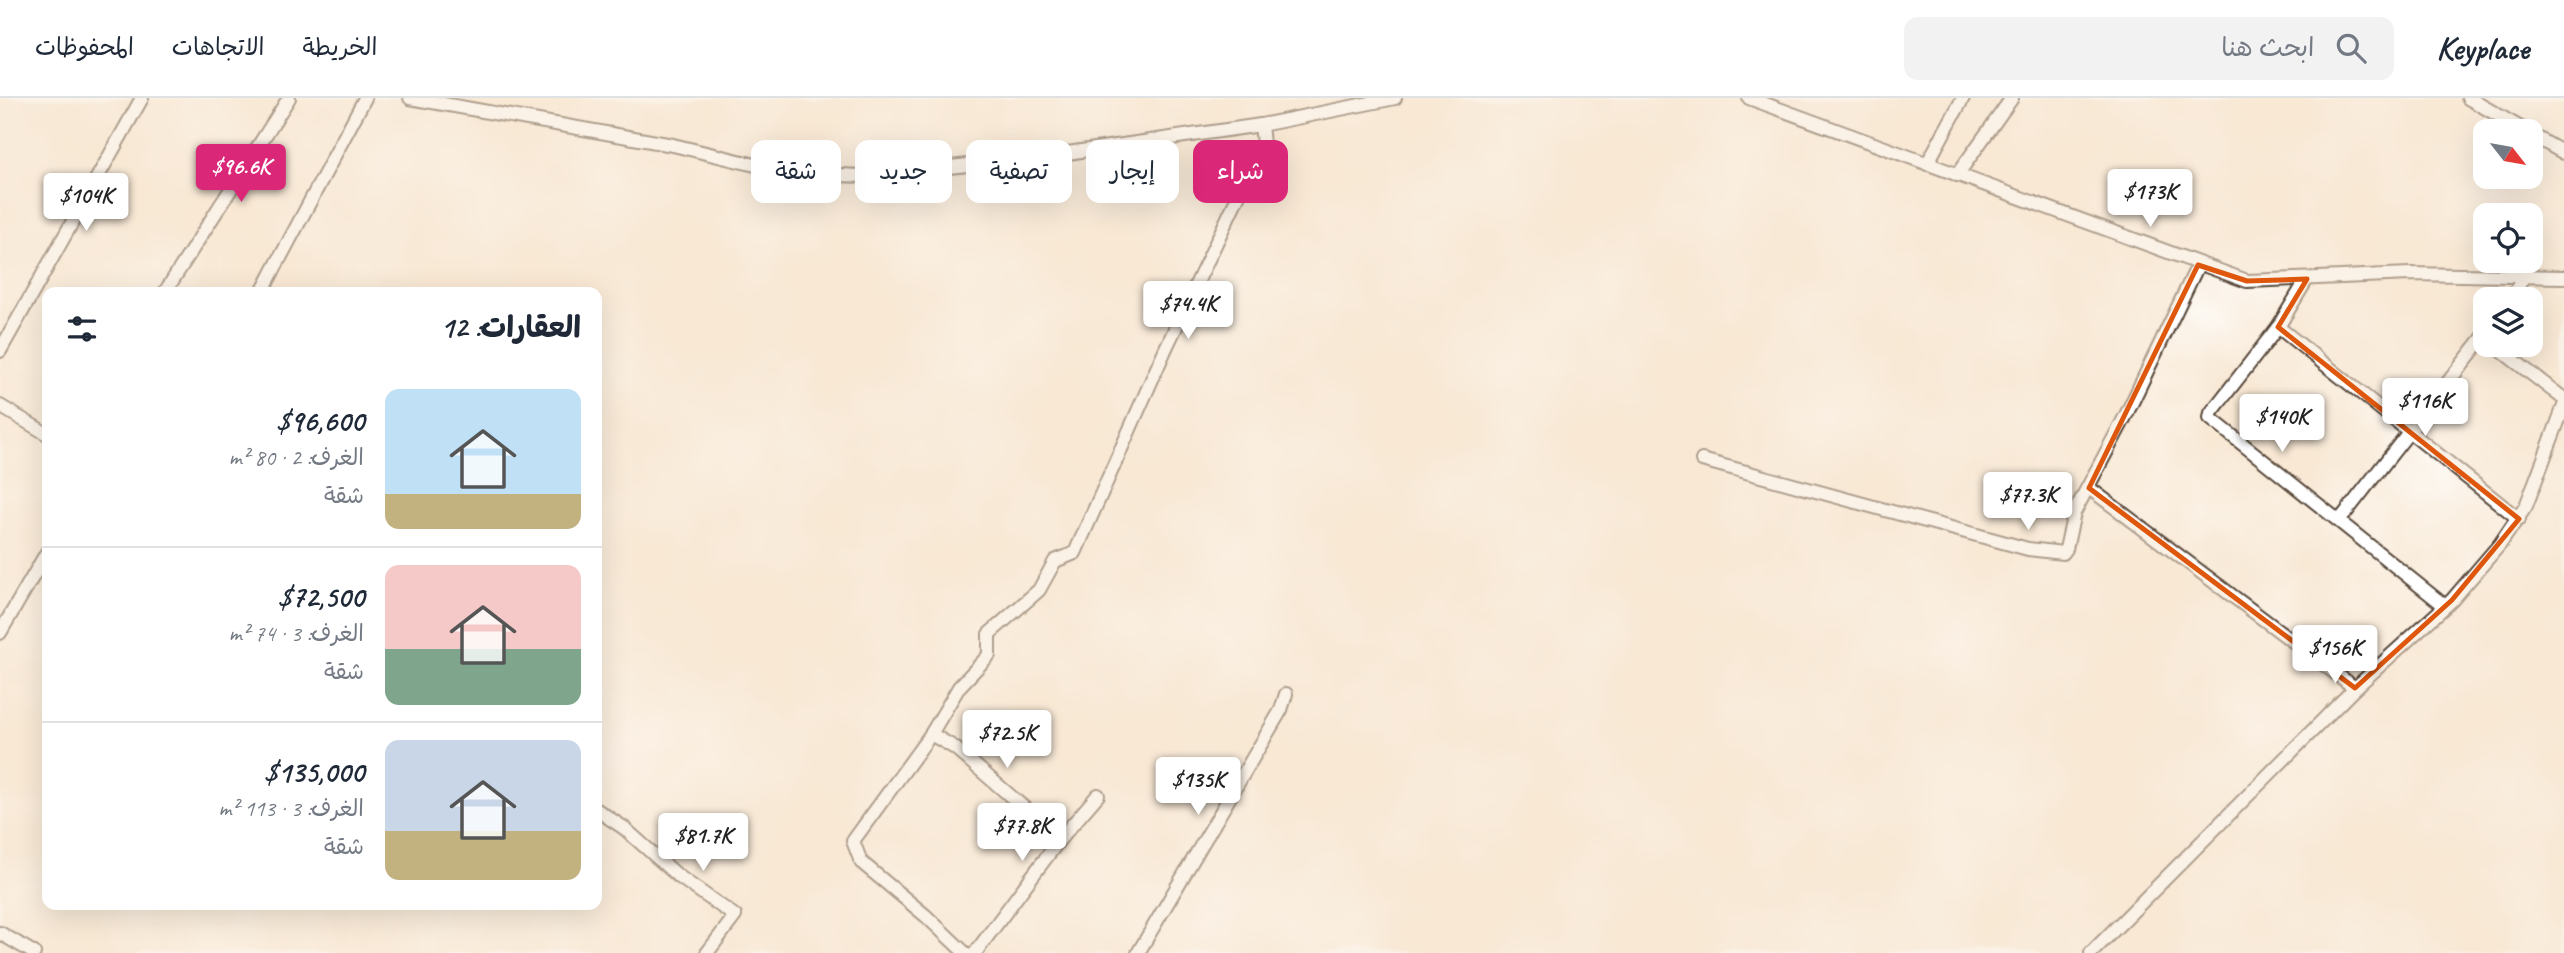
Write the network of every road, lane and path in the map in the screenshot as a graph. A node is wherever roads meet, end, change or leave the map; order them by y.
1 (142, 98) edge
2 (289, 98) edge
3 (365, 98) edge
4 (410, 98) edge
5 (1395, 98) edge
6 (1963, 98) edge
7 (2012, 98) edge
8 (2468, 98) edge
9 (1757, 99) edge
10 (2505, 119) edge
11 (1261, 125) junction
12 (2543, 141) edge
13 (2564, 153) edge
14 (1927, 164) junction
15 (1957, 175) junction
16 (2198, 265) junction
17 (2524, 276) junction
18 (2564, 277) edge
19 (2307, 279) junction
20 (168, 287) edge
21 (265, 287) edge
22 (2518, 287) edge
23 (2278, 327) junction
24 (0, 351) edge
25 (2473, 356) edge
26 (2510, 357) edge
27 (2564, 399) edge
28 (0, 406) edge
29 (2564, 406) edge
30 (42, 431) edge
31 (2409, 432) junction
32 (1702, 460) dead end
33 (2089, 488) junction
34 (2519, 519) junction
35 (2340, 520) junction
36 (42, 561) edge
37 (2445, 606) junction
38 (0, 634) edge
39 (2355, 688) junction
40 (1286, 694) dead end
41 (931, 734) junction
42 (1098, 795) dead end
43 (602, 813) edge
44 (1060, 839) junction
45 (0, 933) edge
46 (34, 953) edge
47 (707, 953) edge
48 (965, 953) edge
49 (975, 953) edge
50 (1138, 953) edge
51 (2091, 953) edge

1 - 24 street
2 - 20 street
3 - 21 street
4 - 11 street
5 - 11 street
6 - 14 street
7 - 15 street
8 - 10 street
9 - 14 street
11 - 41 street
12 - 13 street
14 - 15 street
15 - 16 street
16 - 19 street
16 - 33 street
17 - 18 street
17 - 19 street
17 - 22 street
19 - 23 street
23 - 31 street
23 - 35 street
25 - 31 street
26 - 27 street
28 - 30 street
29 - 34 street
31 - 34 street
31 - 35 street
32 - 33 street
33 - 39 street
34 - 37 street
35 - 37 street
36 - 38 street
37 - 39 street
39 - 51 street
40 - 50 street
41 - 44 street
41 - 48 street
42 - 44 street
43 - 47 street
44 - 49 street
45 - 46 street

